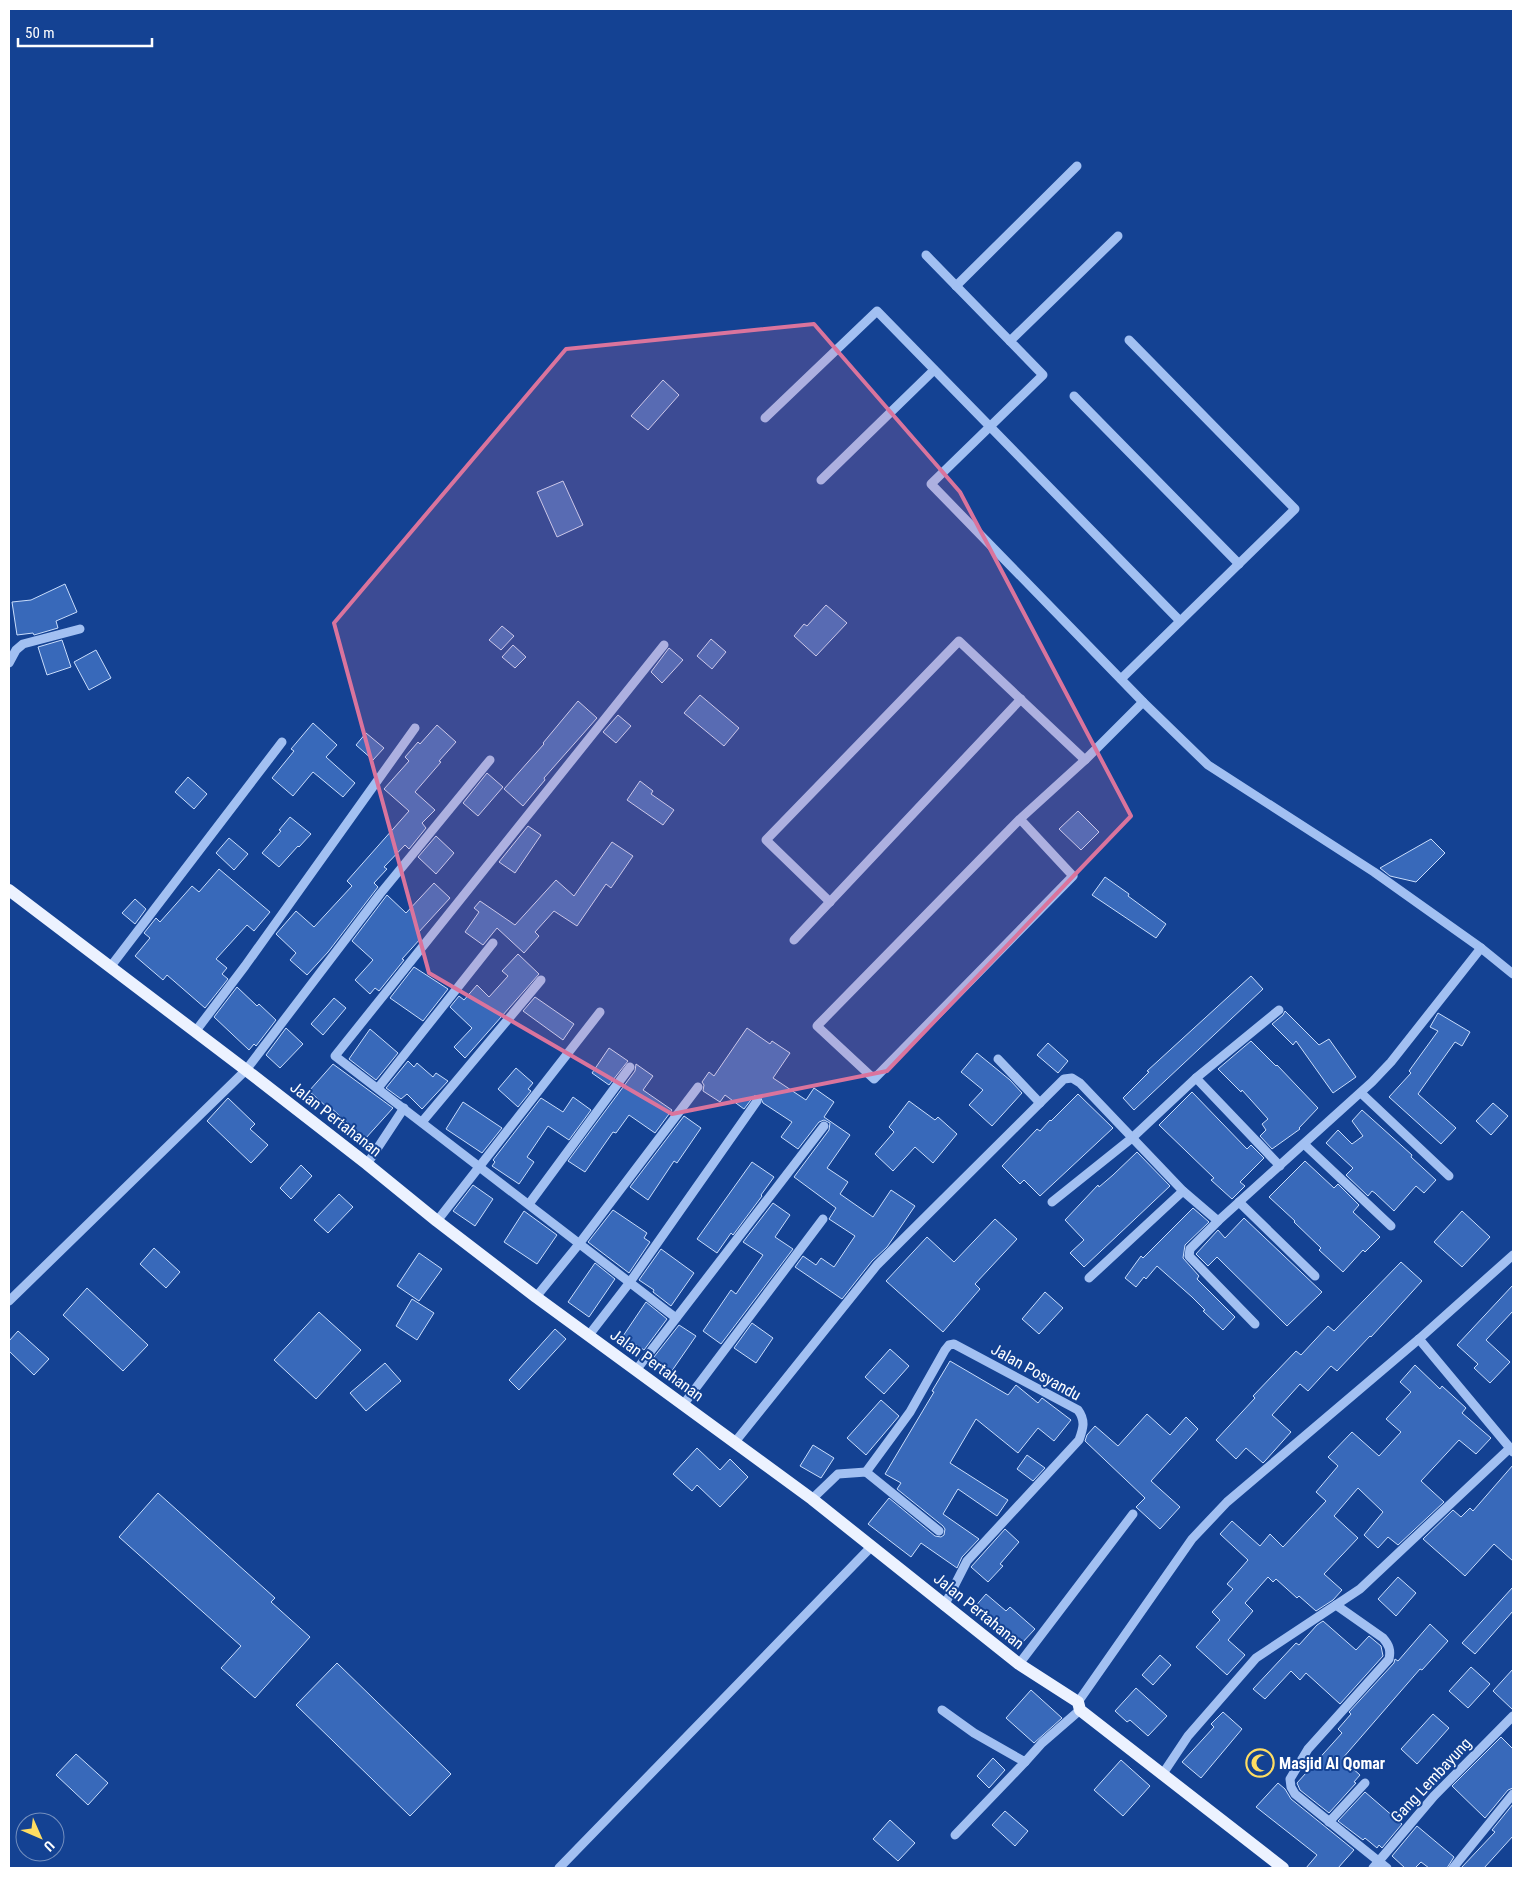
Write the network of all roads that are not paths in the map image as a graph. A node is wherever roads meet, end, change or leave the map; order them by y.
1 (1078, 166) dead end
2 (1118, 236) dead end
3 (926, 255) dead end
4 (956, 286) junction
5 (1130, 340) dead end
6 (1010, 341) junction
7 (934, 370) junction
8 (1074, 396) dead end
9 (765, 418) dead end
10 (990, 427) junction
11 (821, 480) dead end
12 (1239, 564) junction
13 (1180, 621) junction
14 (80, 630) dead end
15 (664, 645) dead end
16 (9, 663) edge
17 (1121, 679) junction
18 (1021, 699) junction
19 (1143, 702) junction
20 (415, 728) dead end
21 (282, 742) dead end
22 (490, 760) dead end
23 (1085, 760) junction
24 (1020, 819) junction
25 (9, 890) edge
26 (830, 902) junction
27 (794, 940) dead end
28 (493, 943) dead end
29 (1481, 948) junction
30 (111, 966) junction
31 (1513, 974) edge
32 (541, 980) dead end
33 (1278, 1010) dead end
34 (600, 1012) dead end
35 (195, 1032) junction
36 (998, 1059) dead end
37 (630, 1067) dead end
38 (246, 1070) junction
39 (1196, 1078) junction
40 (698, 1087) dead end
41 (378, 1088) junction
42 (1361, 1093) junction
43 (757, 1101) dead end
44 (1040, 1103) junction
45 (404, 1108) junction
46 (422, 1122) junction
47 (824, 1126) dead end
48 (1132, 1138) junction
49 (1304, 1144) junction
50 (367, 1164) junction
51 (1280, 1166) junction
52 (480, 1167) junction
53 (1449, 1176) dead end
54 (1183, 1191) junction
55 (1052, 1202) dead end
56 (1239, 1202) junction
57 (528, 1204) junction
58 (823, 1219) dead end
59 (437, 1221) junction
60 (1218, 1221) junction
61 (1391, 1226) dead end
62 (579, 1244) junction
63 (1513, 1255) edge
64 (1315, 1276) dead end
65 (1090, 1278) dead end
66 (630, 1282) junction
67 (536, 1297) junction
68 (9, 1301) edge
69 (676, 1318) junction
70 (1255, 1324) dead end
71 (588, 1335) junction
72 (1419, 1339) junction
73 (637, 1369) junction
74 (683, 1405) junction
75 (735, 1442) junction
76 (1511, 1450) edge
77 (866, 1472) junction
78 (812, 1500) junction
79 (1133, 1514) dead end
80 (939, 1531) dead end
81 (872, 1546) junction
82 (1336, 1605) junction
83 (944, 1606) junction
84 (1019, 1664) junction
85 (1079, 1706) junction
86 (942, 1710) dead end
87 (1513, 1716) edge
88 (1025, 1762) junction
89 (1162, 1775) junction
90 (1365, 1783) dead end
91 (1513, 1794) edge
92 (1329, 1822) junction
93 (955, 1835) dead end
94 (1376, 1864) edge
95 (559, 1868) edge
96 (1283, 1868) edge
97 (1387, 1868) edge
98 (1453, 1868) edge

1 - 4 street
2 - 6 street
3 - 4 street
4 - 6 street
5 - 12 street
6 - 10 street
7 - 9 street
7 - 10 street
7 - 11 street
8 - 12 street
10 - 13 street
10 - 17 street
12 - 13 street
13 - 17 street
14 - 16 street
15 - 41 street
17 - 19 street
18 - 23 street
18 - 26 street
18 - 26 street
19 - 23 street
19 - 29 street
20 - 35 street
21 - 30 street
22 - 38 street
23 - 24 street
24 - 24 street
25 - 30 main road, Jalan Pertahanan
26 - 27 street
28 - 41 street
29 - 31 street
29 - 42 street
30 - 35 main road, Jalan Pertahanan
32 - 46 street
33 - 39 street
34 - 52 street
35 - 38 main road, Jalan Pertahanan
36 - 44 street
37 - 57 street
38 - 50 main road, Jalan Pertahanan
38 - 68 street
39 - 48 street
39 - 51 street
40 - 62 street
41 - 45 street
42 - 49 street
42 - 53 street
43 - 66 street
44 - 48 street
44 - 75 street
45 - 46 street
45 - 50 street
46 - 52 street
47 - 69 street
48 - 54 street
48 - 55 street
49 - 51 street
49 - 61 street
50 - 59 main road, Jalan Pertahanan
51 - 56 street
52 - 57 street
52 - 59 street
54 - 60 street
54 - 65 street
56 - 60 street
56 - 64 street
57 - 62 street
58 - 74 street
59 - 67 main road, Jalan Pertahanan
60 - 70 street
62 - 66 street
62 - 67 street
63 - 72 street
66 - 69 street
66 - 71 street
67 - 71 main road, Jalan Pertahanan
69 - 73 street
71 - 73 main road, Jalan Pertahanan
72 - 76 street
72 - 85 street
73 - 74 main road, Jalan Pertahanan
74 - 75 main road, Jalan Pertahanan
75 - 78 main road, Jalan Pertahanan
76 - 82 street
77 - 78 street
77 - 80 street
77 - 83 street, Jalan Posyandu
78 - 81 main road, Jalan Pertahanan
79 - 84 street
81 - 83 main road, Jalan Pertahanan
81 - 95 street
82 - 89 street
82 - 92 street
83 - 84 main road, Jalan Pertahanan
84 - 85 main road, Jalan Pertahanan
85 - 88 street
85 - 89 main road, Jalan Pertahanan
86 - 88 street
87 - 94 street, Gang Lembayung
88 - 93 street
89 - 96 main road, Jalan Pertahanan
90 - 92 street
91 - 98 street
92 - 94 street
94 - 97 street

